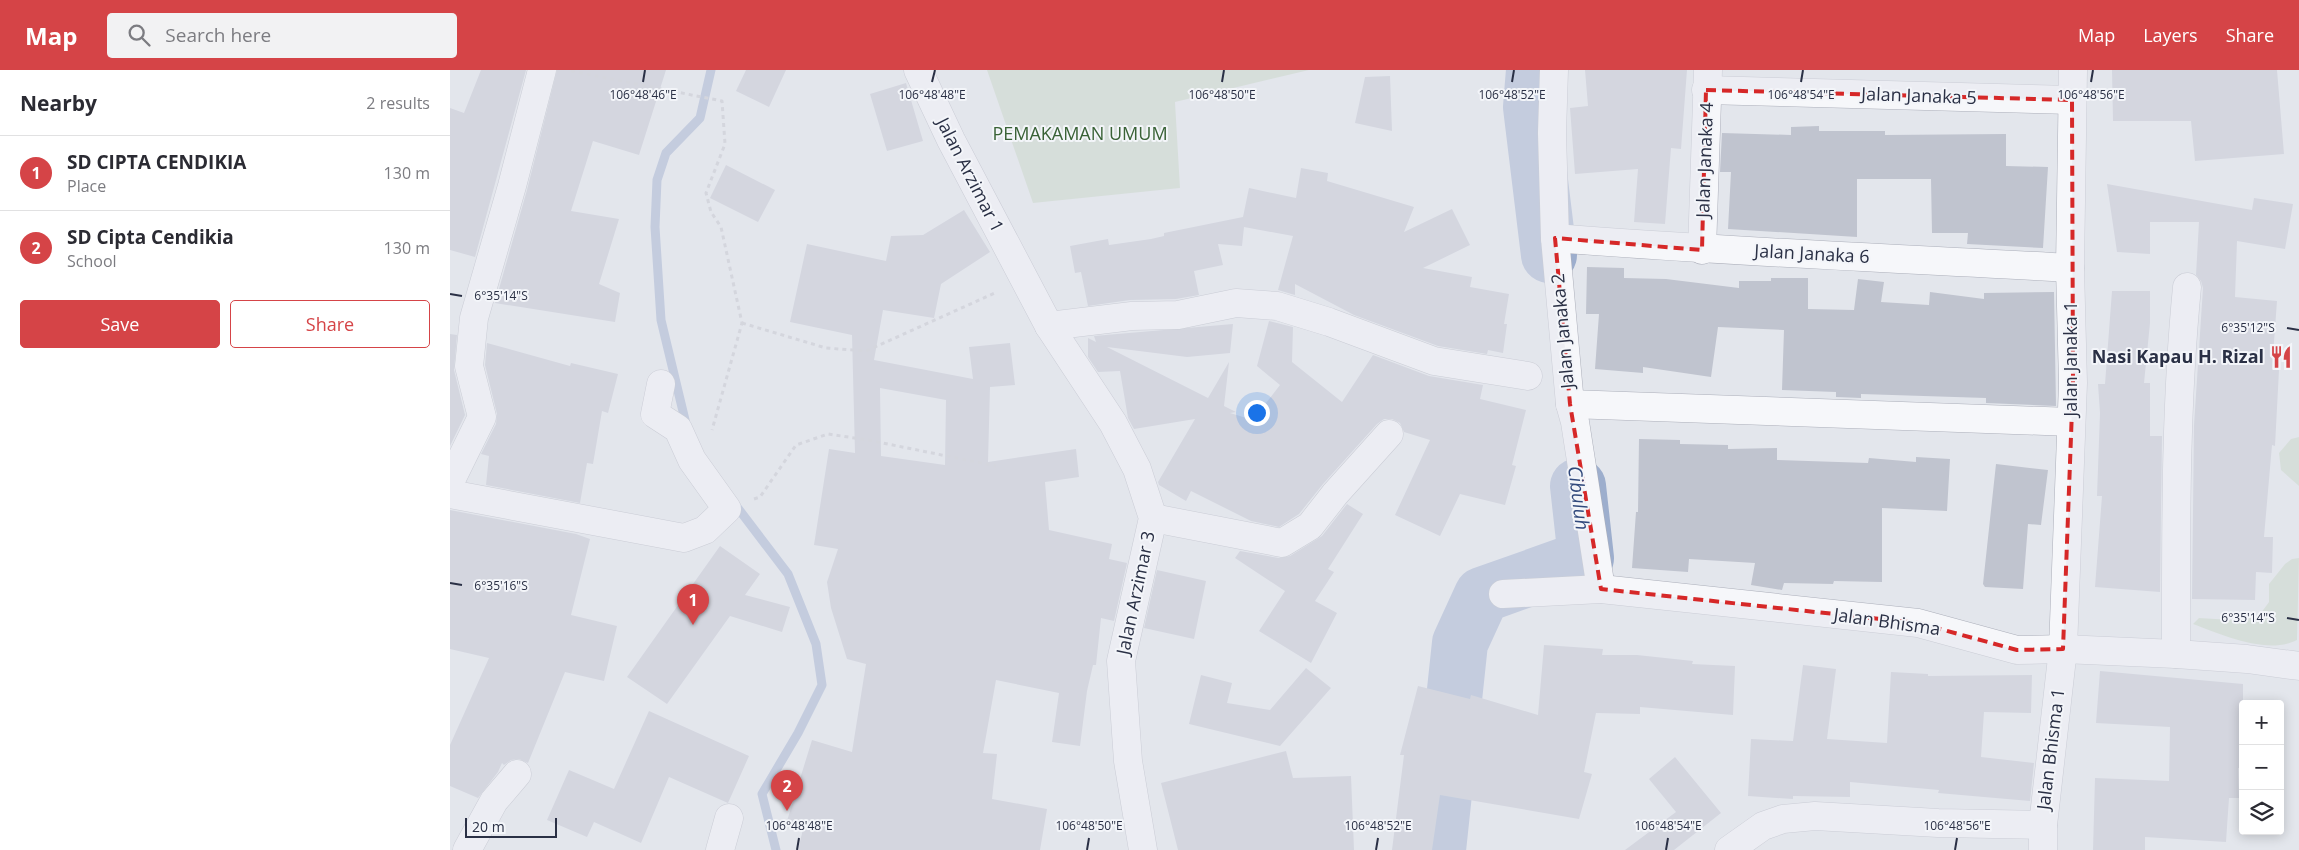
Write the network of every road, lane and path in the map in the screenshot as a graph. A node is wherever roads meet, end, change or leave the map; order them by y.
1 (542, 70) edge
2 (566, 70) edge
3 (918, 70) edge
4 (1554, 70) edge
5 (2073, 70) edge
6 (1707, 80) edge
7 (2072, 100) junction
8 (1555, 238) junction
9 (1702, 250) junction
10 (2070, 268) junction
11 (1024, 280) junction
12 (2187, 287) dead end
13 (742, 323) junction
14 (1049, 326) junction
15 (1528, 376) dead end
16 (661, 384) dead end
17 (1570, 404) junction
18 (2070, 422) junction
19 (711, 431) dead end
20 (1389, 434) dead end
21 (996, 466) dead end
22 (450, 482) edge
23 (450, 494) edge
24 (760, 497) dead end
25 (1153, 518) junction
26 (1601, 589) junction
27 (1504, 594) dead end
28 (2063, 649) junction
29 (2176, 654) junction
30 (2299, 666) edge
31 (517, 774) dead end
32 (729, 818) dead end
33 (2043, 837) edge
34 (467, 850) edge
35 (720, 850) edge
36 (1143, 850) edge
37 (1729, 850) edge

1 - 22 street
2 - 13 path
3 - 11 street, Jalan Arzimar 1
4 - 8 street, Jalan Janaka 2
5 - 7 street, Jalan Janaka 1
6 - 7 street, Jalan Janaka 5
6 - 9 street, Jalan Janaka 4
7 - 10 street, Jalan Janaka 1
8 - 9 street, Jalan Janaka 6
8 - 17 street, Jalan Janaka 2
9 - 10 street, Jalan Janaka 6
10 - 18 street, Jalan Janaka 1
11 - 13 path
11 - 14 street, Jalan Arzimar 3
12 - 29 street
13 - 19 path
14 - 15 street
14 - 25 street, Jalan Arzimar 3
16 - 23 street
17 - 18 street
17 - 26 street, Jalan Janaka 2
18 - 28 street, Jalan Janaka 1
20 - 25 street
21 - 24 path
25 - 36 street, Jalan Arzimar 3
26 - 27 street, Jalan Bhisma
26 - 28 street, Jalan Bhisma
28 - 29 street, Jalan Bhisma
28 - 33 street, Jalan Bhisma 1
29 - 30 street, Jalan Bhisma
31 - 34 street
32 - 35 street
33 - 37 street

